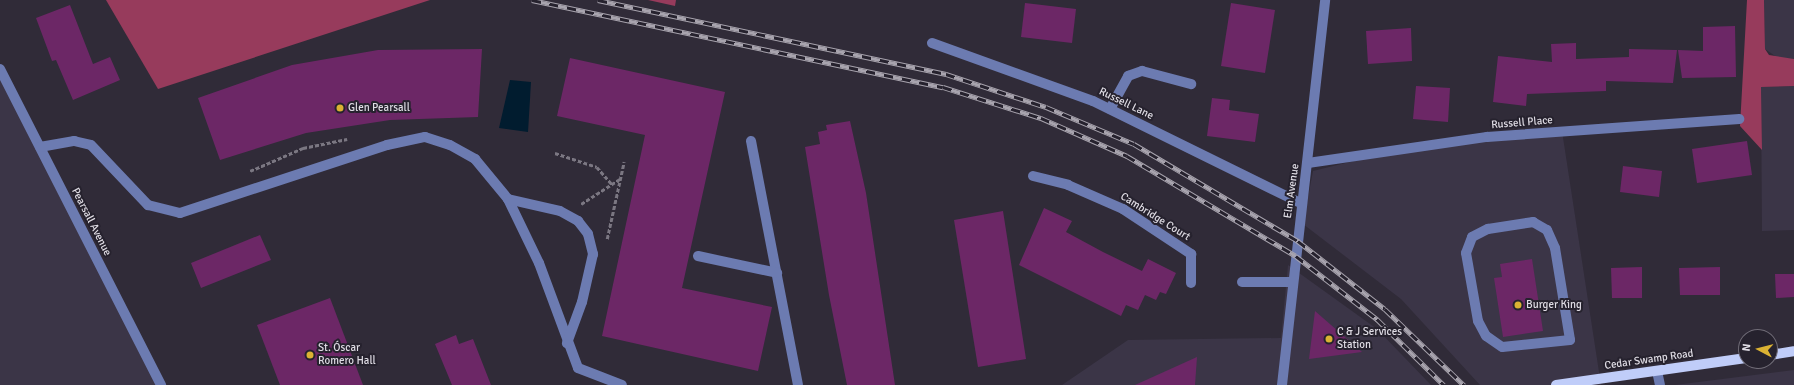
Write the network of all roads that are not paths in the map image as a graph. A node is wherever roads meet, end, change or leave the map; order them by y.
1 (1324, 0) edge
2 (932, 43) dead end
3 (0, 69) edge
4 (1191, 84) dead end
5 (1110, 109) junction
6 (1739, 119) dead end
7 (751, 141) dead end
8 (40, 147) junction
9 (1308, 163) junction
10 (1033, 176) dead end
11 (508, 199) junction
12 (1302, 204) junction
13 (698, 256) dead end
14 (777, 273) junction
15 (1468, 273) joint
16 (1242, 282) dead end
17 (1292, 282) junction
18 (1191, 283) dead end
19 (567, 343) junction
20 (1794, 351) edge
21 (1778, 354) edge
22 (1738, 359) edge
23 (1657, 371) junction
24 (161, 385) edge
25 (622, 385) edge
26 (798, 385) edge
27 (1282, 385) edge
28 (1556, 385) edge
29 (1660, 385) edge

1 - 9 street, Elm Avenue
2 - 5 street, Russell Lane
3 - 8 street, Pearsall Avenue
4 - 5 street
5 - 12 street, Russell Lane
6 - 9 street, Russell Place
7 - 14 street
8 - 11 street
8 - 24 street, Pearsall Avenue
9 - 12 street, Elm Avenue
10 - 18 street, Cambridge Court
11 - 19 street
11 - 19 street
12 - 17 street, Elm Avenue
13 - 14 street
14 - 26 street
15 - 15 street
16 - 17 street
17 - 27 street, Elm Avenue
19 - 25 street
20 - 21 main road
22 - 23 main road, Cedar Swamp Road
23 - 28 main road, Cedar Swamp Road
23 - 29 street

